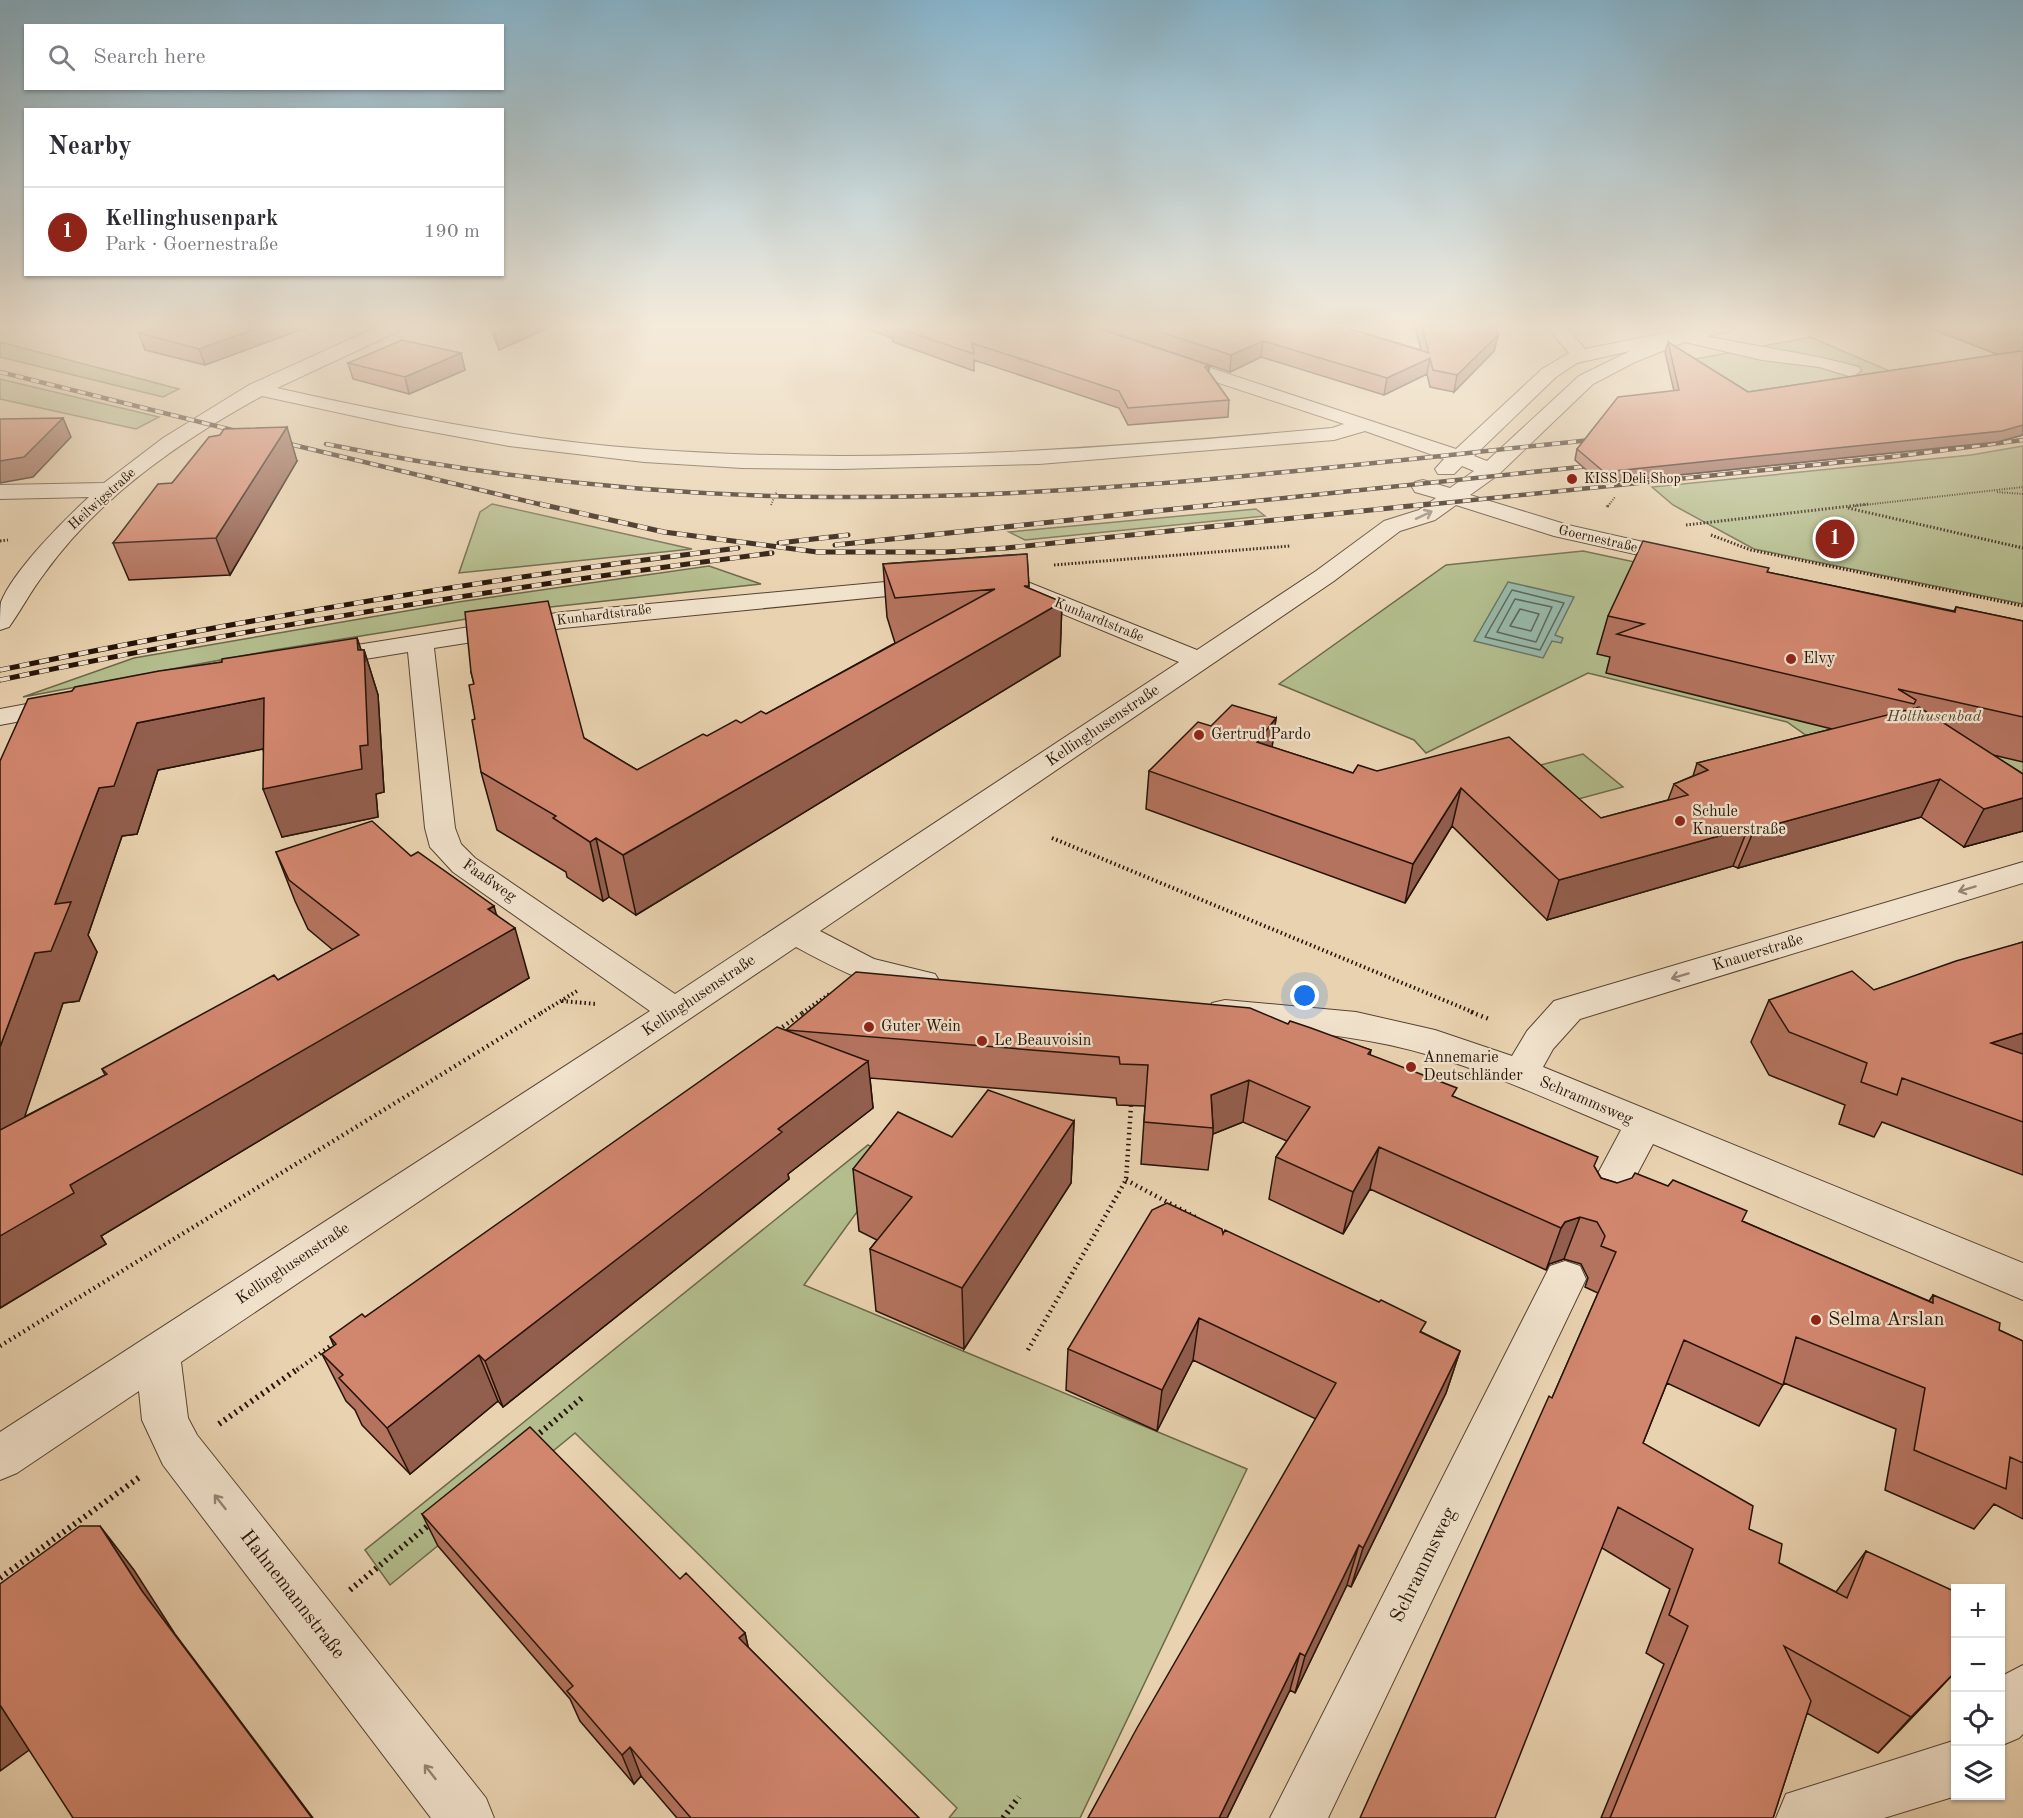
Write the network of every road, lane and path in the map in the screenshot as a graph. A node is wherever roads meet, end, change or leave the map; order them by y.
1 (219, 412) edge
2 (358, 412) edge
3 (1324, 412) edge
4 (1509, 412) edge
5 (1550, 412) edge
6 (1548, 414) joint
7 (1364, 425) junction
8 (1460, 457) junction
9 (1490, 470) junction
10 (1423, 487) junction
11 (2023, 487) edge
12 (109, 490) junction
13 (0, 492) edge
14 (1987, 492) junction
15 (2023, 494) edge
16 (1454, 497) junction
17 (1844, 507) junction
18 (1685, 525) dead end
19 (1392, 526) junction
20 (0, 540) edge
21 (8, 540) dead end
22 (1290, 546) dead end
23 (2023, 548) edge
24 (1751, 550) dead end
25 (1712, 564) edge
26 (996, 582) joint
27 (952, 583) edge
28 (2023, 606) edge
29 (0, 622) edge
30 (420, 641) junction
31 (1200, 661) junction
32 (296, 663) edge
33 (90, 700) edge
34 (0, 717) edge
35 (1052, 838) dead end
36 (2023, 872) edge
37 (795, 932) junction
38 (841, 985) edge
39 (584, 986) dead end
40 (953, 986) edge
41 (561, 1001) junction
42 (602, 1005) dead end
43 (1190, 1010) edge
44 (675, 1011) junction
45 (774, 1033) edge
46 (1540, 1040) junction
47 (1521, 1073) junction
48 (1131, 1106) edge
49 (1642, 1125) junction
50 (1126, 1180) junction
51 (1600, 1207) edge
52 (1201, 1221) edge
53 (1565, 1279) dead end
54 (2023, 1282) edge
55 (338, 1340) edge
56 (0, 1346) edge
57 (1028, 1350) dead end
58 (158, 1354) junction
59 (583, 1397) dead end
60 (213, 1428) dead end
61 (529, 1442) edge
62 (0, 1458) edge
63 (152, 1468) dead end
64 (439, 1517) edge
65 (0, 1578) edge
66 (312, 1621) junction
67 (2023, 1692) edge
68 (2005, 1714) edge
69 (1951, 1770) edge
70 (1019, 1797) dead end
71 (466, 1818) edge
72 (1003, 1818) edge
73 (1298, 1818) edge
74 (1804, 1818) edge

1 - 12 street, Heilwigstraße
2 - 7 street
3 - 7 street
4 - 8 street, Kellinghusenstraße
5 - 6 street, Kellinghusenstraße
6 - 9 street, Kellinghusenstraße
7 - 8 street
8 - 9 street
8 - 10 street, Kellinghusenstraße
9 - 16 street, Kellinghusenstraße
10 - 16 street, Goernestraße
10 - 19 street, Kellinghusenstraße
11 - 14 path
12 - 13 street
12 - 29 street, Heilwigstraße
14 - 15 path
14 - 17 path
19 -> 16 street, Kellinghusenstraße
16 - 25 street, Goernestraße
17 - 18 path
17 - 23 path
19 - 31 street, Kellinghusenstraße
20 - 21 path
22 - 26 path
24 - 28 path
26 - 31 street, Kunhardtstraße
27 - 30 street, Kunhardtstraße
30 - 32 street, Kunhardtstraße
30 - 44 street, Faaßweg
31 - 37 street, Kellinghusenstraße
33 - 34 street
35 - 46 path
36 -> 46 street, Knauerstraße
37 - 40 street
37 - 44 street, Kellinghusenstraße
38 - 45 path
39 - 41 path
41 - 42 path
41 - 56 path
43 - 47 street, Schrammsweg
44 - 58 street, Kellinghusenstraße
46 - 47 street, Knauerstraße
47 - 49 street, Schrammsweg
48 - 50 path
49 - 51 street, Schrammsweg
49 - 54 street, Schrammsweg
50 - 52 path
50 - 57 path
53 - 73 street, Schrammsweg
55 - 60 path
58 - 62 street, Kellinghusenstraße
66 -> 58 street, Hahnemannstraße
59 - 61 path
63 - 65 path
64 - 66 path
71 -> 66 street, Hahnemannstraße
67 - 68 street
69 - 74 street
70 - 72 path

